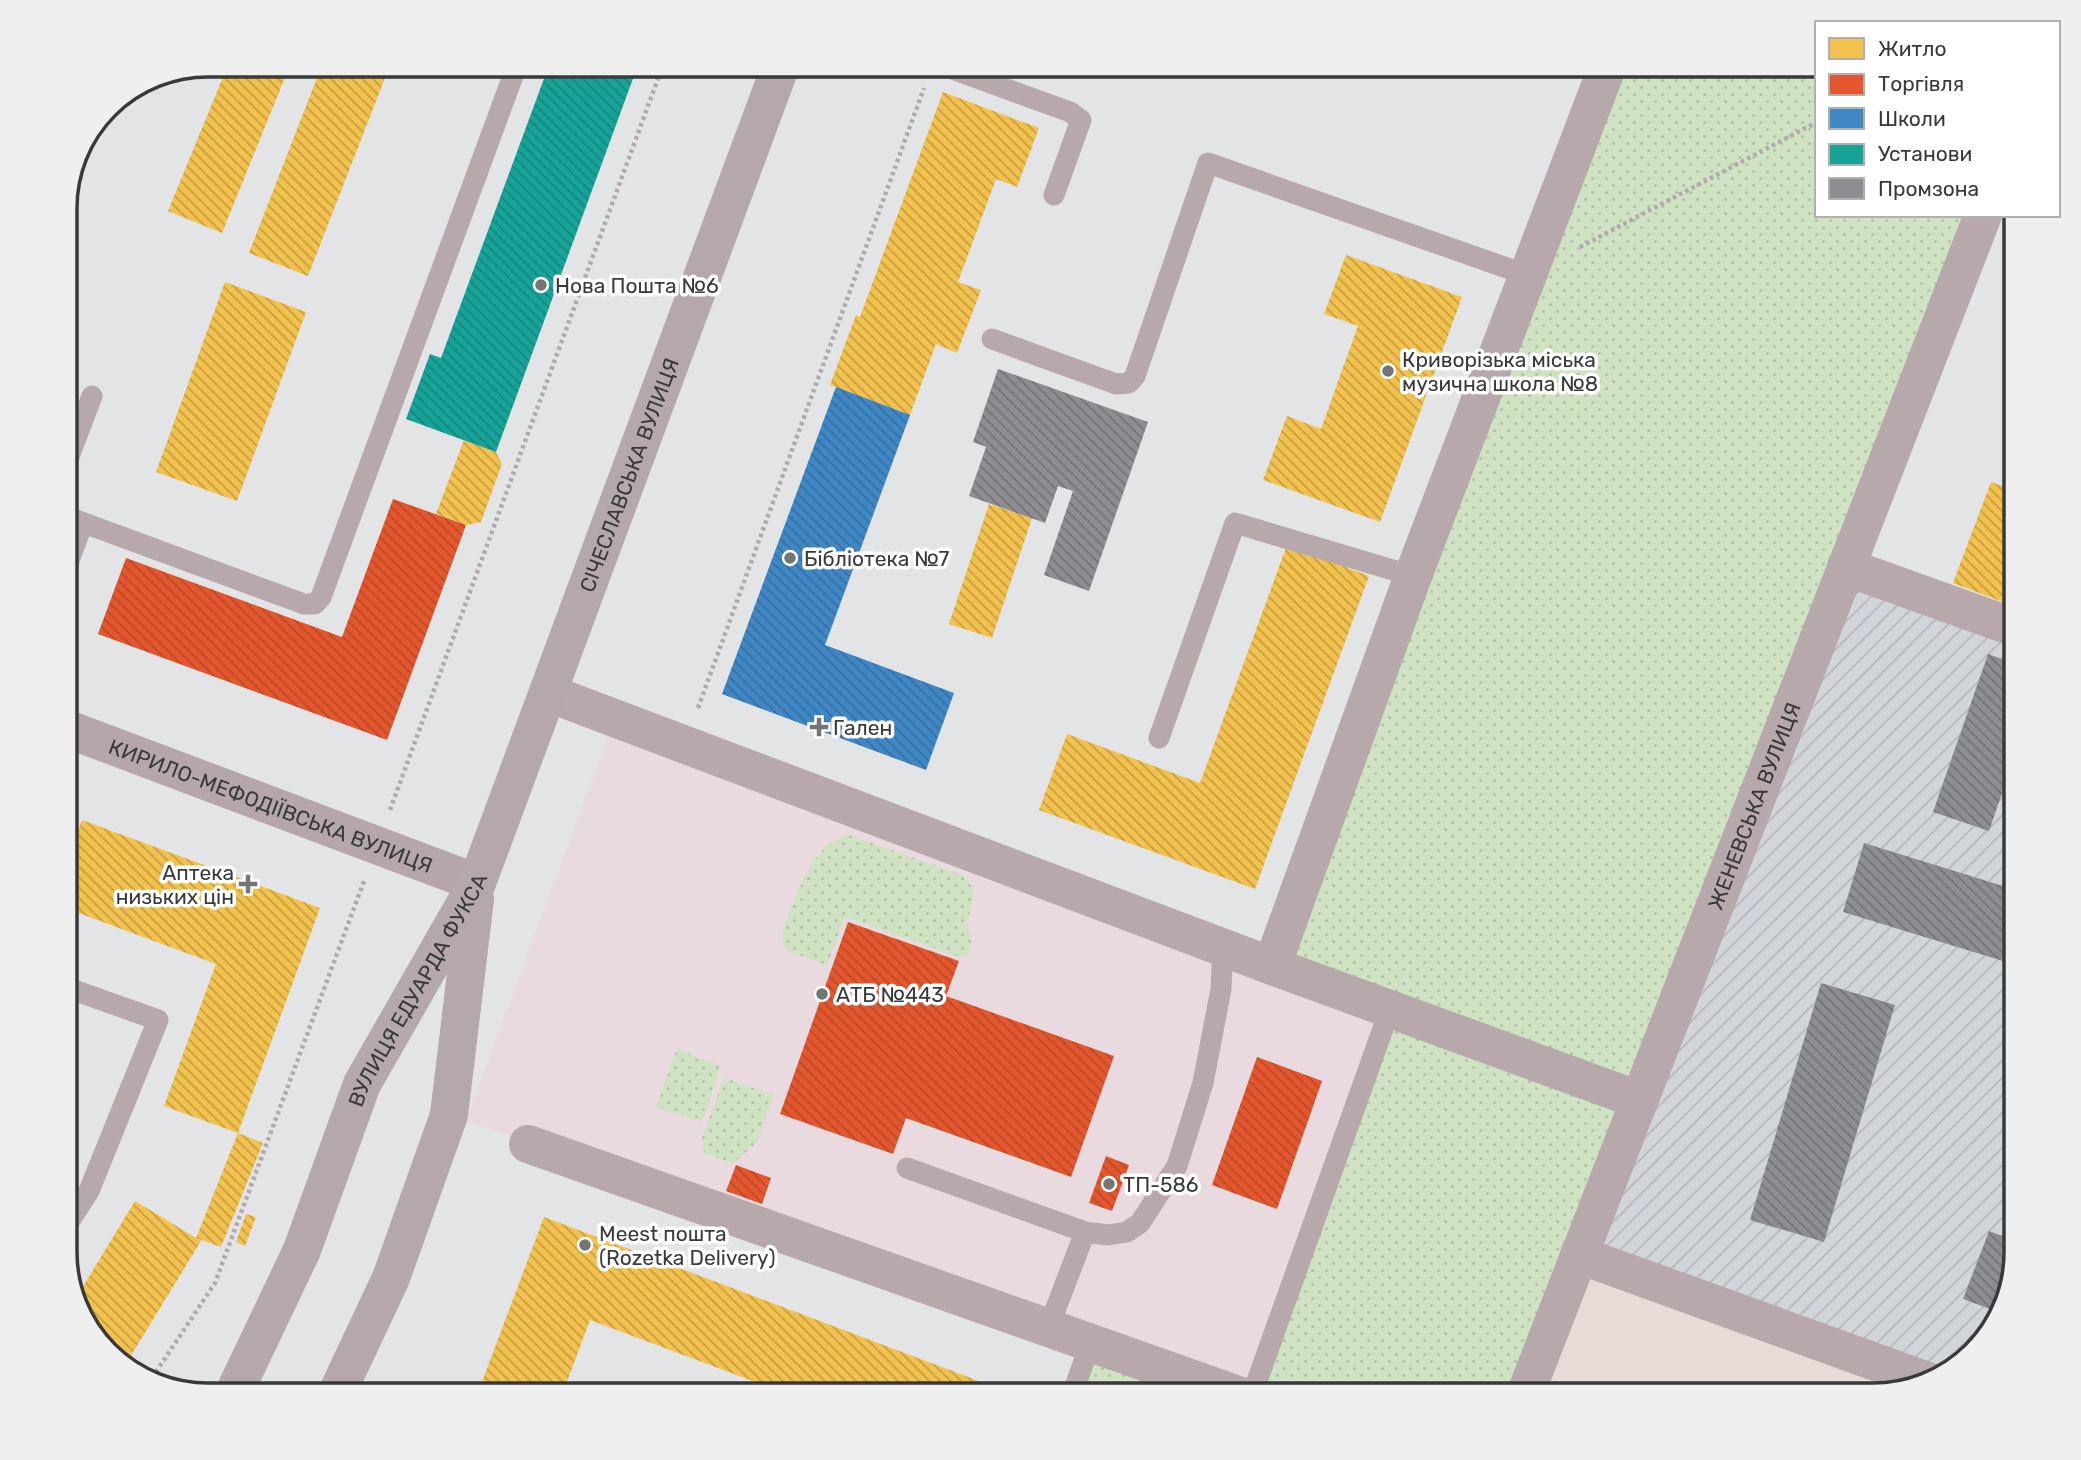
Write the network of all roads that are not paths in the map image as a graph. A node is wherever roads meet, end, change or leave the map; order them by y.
1 (513, 77) edge
2 (777, 77) edge
3 (954, 77) edge
4 (1603, 77) edge
5 (1054, 195) dead end
6 (1982, 217) edge
7 (1527, 275) junction
8 (992, 340) dead end
9 (92, 396) dead end
10 (77, 435) edge
11 (77, 521) edge
12 (1846, 567) junction
13 (1413, 576) junction
14 (2004, 624) edge
15 (548, 693) junction
16 (77, 735) edge
17 (1159, 738) dead end
18 (477, 883) junction
19 (1223, 946) junction
20 (1272, 965) junction
21 (77, 991) edge
22 (1390, 1009) junction
23 (1639, 1100) junction
24 (528, 1144) dead end
25 (907, 1168) dead end
26 (77, 1210) edge
27 (1086, 1232) junction
28 (1579, 1255) junction
29 (1048, 1329) junction
30 (1090, 1344) junction
31 (1914, 1376) edge
32 (239, 1383) edge
33 (342, 1383) edge
34 (1076, 1383) edge
35 (1203, 1383) edge
36 (1256, 1383) edge
37 (1530, 1383) edge

1 - 11 lane
2 - 15 main road, СІЧЕСЛАВСЬКА ВУЛИЦЯ
3 - 5 lane
4 - 7 street
6 - 12 street, ЖЕНЕВСЬКА ВУЛИЦЯ
7 - 8 lane
7 - 13 street
9 - 10 lane
12 - 14 street
12 - 23 street, ЖЕНЕВСЬКА ВУЛИЦЯ
13 - 17 lane
13 - 20 street
15 - 18 main road, СІЧЕСЛАВСЬКА ВУЛИЦЯ
15 - 19 street
16 - 18 street, КИРИЛО-МЕФОДІЇВСЬКА ВУЛИЦЯ
18 - 32 main road, ВУЛИЦЯ ЕДУАРДА ФУКСА
18 - 33 main road, ВУЛИЦЯ ЕДУАРДА ФУКСА
19 - 20 street
19 - 27 lane
20 - 22 street
21 - 26 lane
22 - 23 street
22 - 36 lane
23 - 28 street, ЖЕНЕВСЬКА ВУЛИЦЯ
24 - 29 street
25 - 27 lane
27 - 29 lane
28 - 31 street
28 - 37 street, ЖЕНЕВСЬКА ВУЛИЦЯ
29 - 30 street
30 - 34 lane
30 - 35 street

